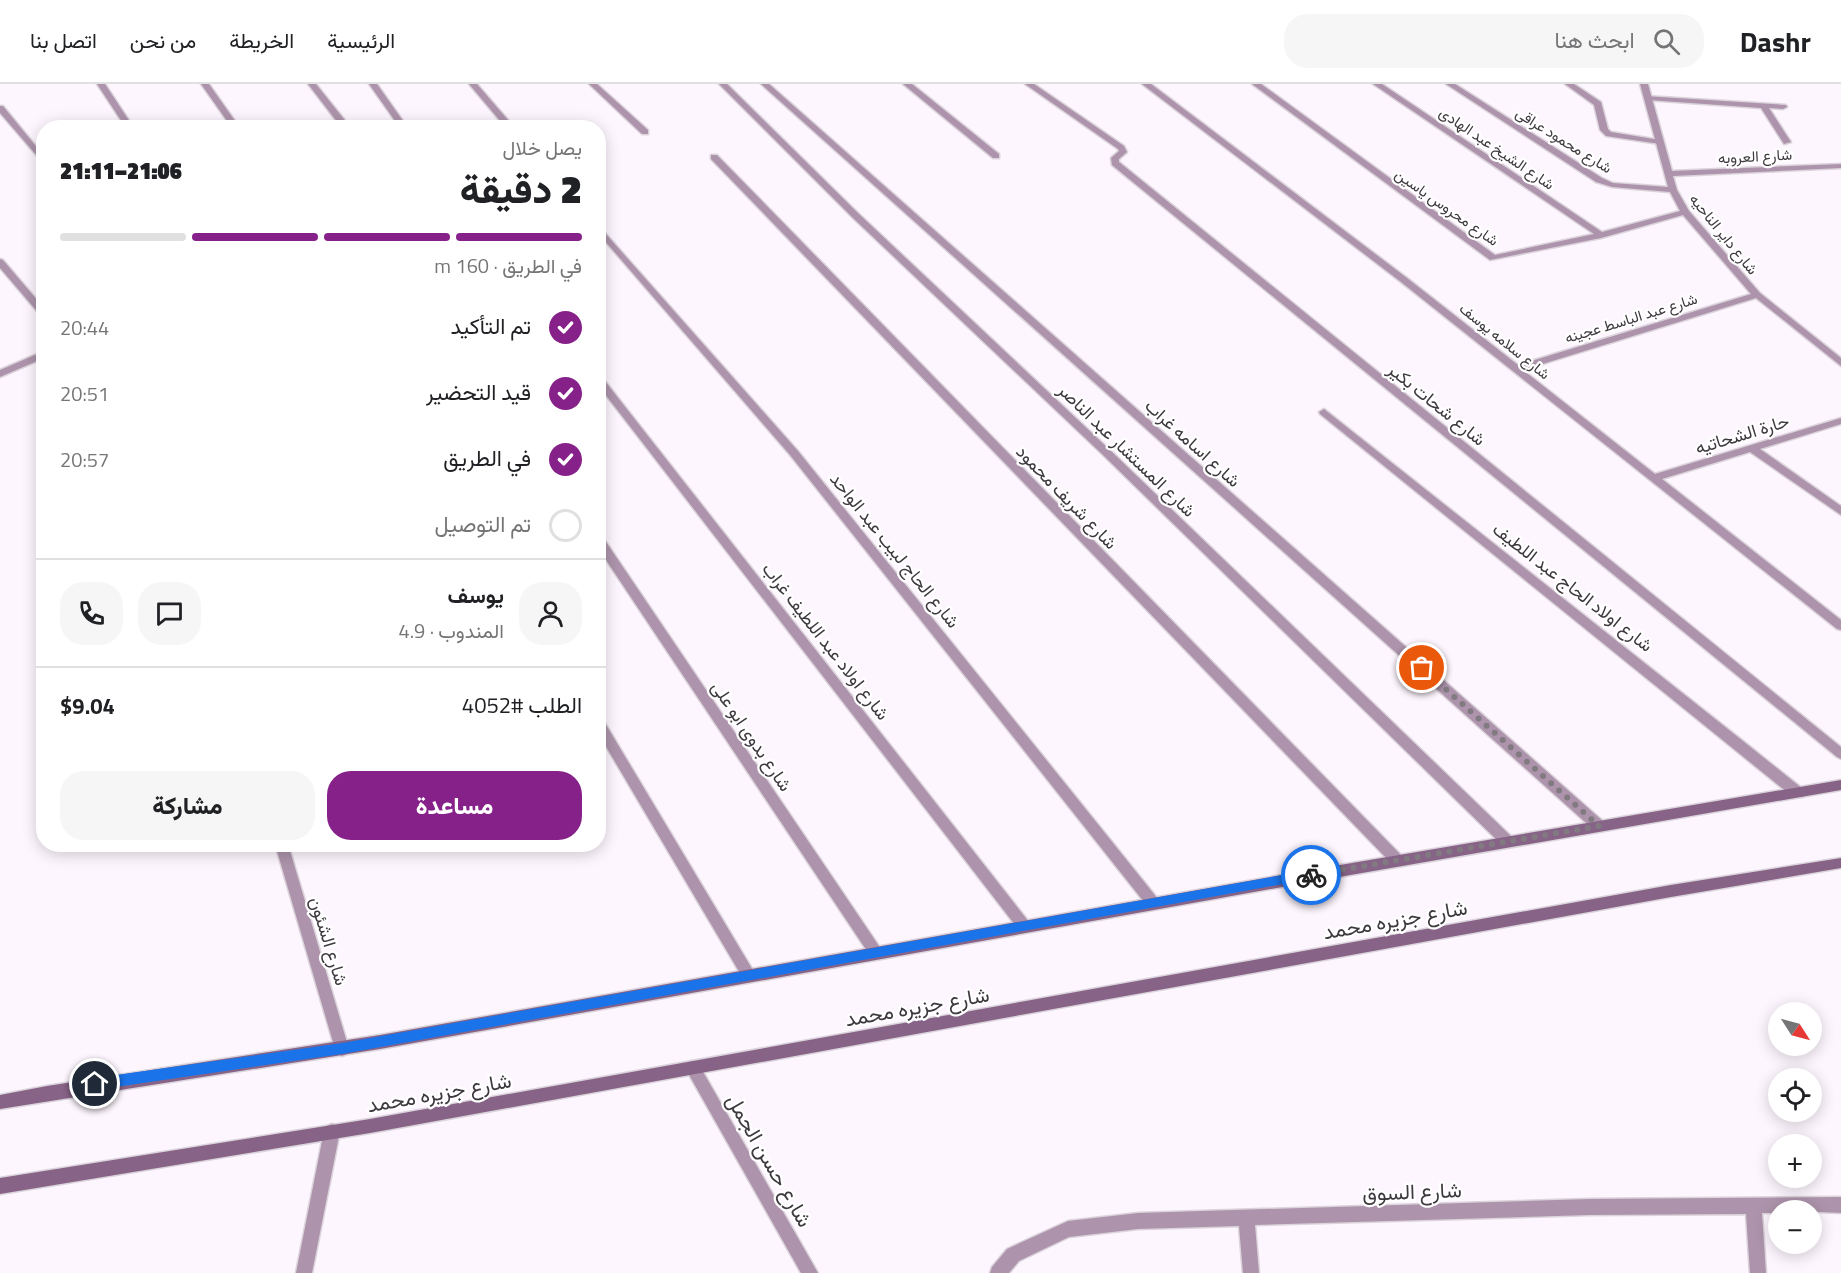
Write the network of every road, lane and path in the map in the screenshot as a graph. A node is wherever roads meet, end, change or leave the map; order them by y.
1 (101, 84) edge
2 (205, 84) edge
3 (312, 84) edge
4 (373, 84) edge
5 (473, 84) edge
6 (593, 84) edge
7 (723, 84) edge
8 (765, 84) edge
9 (907, 84) edge
10 (1029, 84) edge
11 (1146, 84) edge
12 (1256, 84) edge
13 (1377, 84) edge
14 (1450, 84) edge
15 (1569, 84) edge
16 (1644, 84) edge
17 (1648, 98) junction
18 (1764, 105) junction
19 (1783, 107) dead end
20 (0, 108) edge
21 (125, 120) edge
22 (230, 120) edge
23 (340, 120) edge
24 (398, 120) edge
25 (504, 120) edge
26 (645, 132) dead end
27 (1660, 142) junction
28 (1787, 142) dead end
29 (36, 152) edge
30 (996, 156) dead end
31 (714, 157) dead end
32 (1841, 166) edge
33 (1669, 174) junction
34 (1672, 190) junction
35 (1685, 212) junction
36 (1601, 235) junction
37 (606, 236) edge
38 (0, 262) edge
39 (1757, 295) junction
40 (36, 305) edge
41 (36, 358) edge
42 (1841, 363) edge
43 (1515, 369) junction
44 (0, 374) edge
45 (606, 388) edge
46 (1324, 412) dead end
47 (1841, 421) edge
48 (1752, 448) junction
49 (1652, 478) junction
50 (1841, 511) edge
51 (606, 551) edge
52 (1841, 626) edge
53 (606, 735) edge
54 (1841, 754) edge
55 (1841, 785) edge
56 (1798, 793) junction
57 (1599, 826) junction
58 (1507, 841) junction
59 (283, 852) edge
60 (1396, 859) junction
61 (1841, 863) edge
62 (1153, 903) junction
63 (1024, 926) junction
64 (876, 953) junction
65 (749, 976) junction
66 (342, 1049) junction
67 (693, 1068) junction
68 (0, 1102) edge
69 (332, 1131) junction
70 (0, 1186) edge
71 (1841, 1205) edge
72 (1754, 1206) junction
73 (1246, 1218) junction
74 (304, 1273) edge
75 (810, 1273) edge
76 (998, 1273) edge
77 (1251, 1273) edge
78 (1758, 1273) edge

1 - 21 street
2 - 22 street
3 - 23 street
4 - 24 street
5 - 25 street
6 - 26 street
7 - 58 street, شارع المستشار عبد الناصر
8 - 57 street, شارع اسامه غراب
9 - 30 street
10 - 54 street, شارع شحات بكير
11 - 43 street, شارع سلامه يوسف
12 - 36 street, شارع محروس ياسين
13 - 36 street, شارع الشيخ عبد الهادى
14 - 34 street, شارع محمود عراقى
15 - 27 street
16 - 17 street, شارع داير الناحيه
17 - 18 street
17 - 27 street, شارع داير الناحيه
18 - 19 street
18 - 28 street
20 - 29 street
27 - 33 street, شارع داير الناحيه
31 - 60 street, شارع شريف محمود
32 - 33 street, شارع العروبه
33 - 34 street, شارع داير الناحيه
34 - 35 street, شارع داير الناحيه
35 - 36 street, شارع محروس ياسين
35 - 39 street, شارع داير الناحيه
37 - 62 street, شارع الحاج لبيب عبد الواحد
38 - 40 street
39 - 42 street, شارع داير الناحيه
39 - 43 street, شارع عبد الباسط عجينه
41 - 44 street
43 - 49 street, شارع سلامه يوسف
45 - 63 street, شارع اولاد عبد اللطيف غراب
46 - 56 street, شارع اولاد الحاج عبد اللطيف
47 - 48 street, حارة الشحاتيه
48 - 49 street, حارة الشحاتيه
48 - 50 street
49 - 52 street, شارع سلامه يوسف
51 - 64 street, شارع بدوى ابو على
53 - 65 street
55 - 56 main road
56 - 57 main road
57 - 58 main road
58 - 60 main road
59 - 66 street, شارع الشئون
60 - 62 main road
61 - 67 main road, شارع جزيره محمد
62 - 63 main road
63 - 64 main road
64 - 65 main road
65 - 66 main road
66 - 68 main road
67 - 69 main road, شارع جزيره محمد
67 - 75 street, شارع حسن الجمل
69 - 70 main road, شارع جزيره محمد
69 - 74 street
71 - 72 street, شارع السوق
72 - 73 street, شارع السوق
72 - 78 street
73 - 76 street, شارع السوق
73 - 77 street

